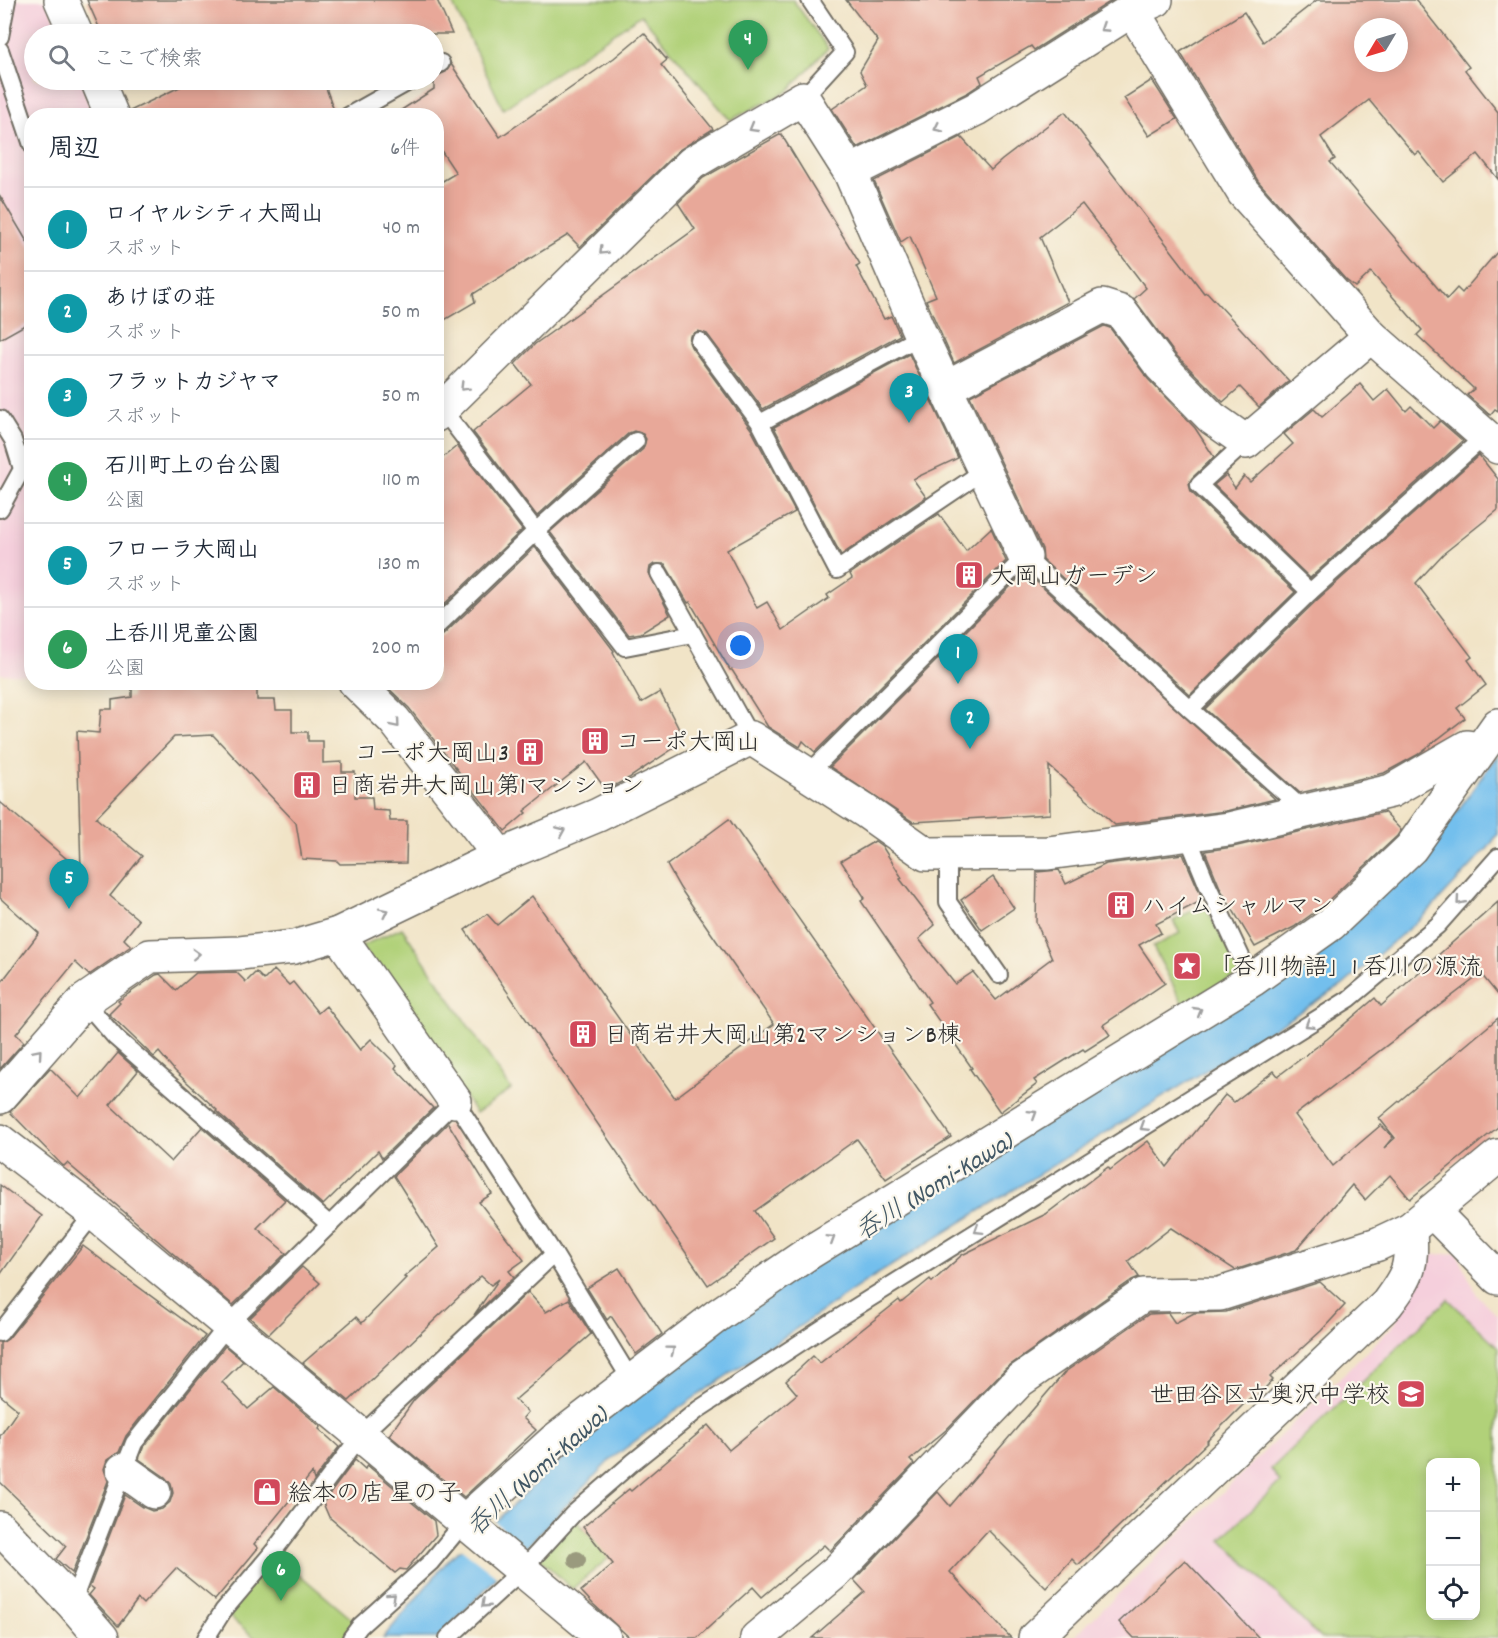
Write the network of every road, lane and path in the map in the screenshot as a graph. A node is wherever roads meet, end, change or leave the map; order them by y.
1 (7, 0) edge
2 (61, 0) edge
3 (811, 0) edge
4 (1144, 5) edge
5 (72, 24) edge
6 (0, 37) edge
7 (0, 50) edge
8 (101, 90) edge
9 (394, 90) edge
10 (803, 98) junction
11 (109, 108) edge
12 (362, 108) edge
13 (24, 121) edge
14 (850, 172) junction
15 (921, 336) junction
16 (1371, 336) junction
17 (699, 341) dead end
18 (946, 388) junction
19 (444, 407) edge
20 (444, 418) edge
21 (0, 419) edge
22 (760, 423) junction
23 (636, 441) dead end
24 (1492, 441) edge
25 (1246, 442) junction
26 (24, 465) edge
27 (22, 469) junction
28 (985, 470) junction
29 (0, 509) edge
30 (536, 531) junction
31 (1025, 557) junction
32 (659, 573) dead end
33 (1310, 592) junction
34 (444, 619) edge
35 (693, 634) junction
36 (370, 690) edge
37 (1190, 709) junction
38 (1489, 737) edge
39 (751, 738) junction
40 (808, 774) junction
41 (1305, 811) junction
42 (1187, 835) junction
43 (948, 854) junction
44 (500, 856) junction
45 (1498, 856) edge
46 (338, 934) junction
47 (999, 975) dead end
48 (1252, 980) junction
49 (84, 1001) junction
50 (0, 1097) edge
51 (455, 1101) junction
52 (0, 1141) edge
53 (1498, 1156) edge
54 (94, 1214) junction
55 (1421, 1220) junction
56 (330, 1225) junction
57 (554, 1254) junction
58 (1498, 1278) edge
59 (228, 1325) junction
60 (0, 1333) edge
61 (631, 1380) junction
62 (361, 1435) junction
63 (123, 1470) junction
64 (154, 1492) dead end
65 (467, 1524) junction
66 (0, 1528) edge
67 (522, 1570) junction
68 (72, 1603) junction
69 (102, 1638) edge
70 (206, 1638) edge
71 (351, 1638) edge
72 (448, 1638) edge
73 (604, 1638) edge
74 (757, 1638) edge
75 (1035, 1638) edge

1 - 6 lane
2 - 5 street
3 - 10 lane
4 -> 14 street
4 - 16 street
7 - 13 lane
8 - 11 street
9 - 12 lane
10 - 14 street
10 -> 19 street
14 - 15 street
15 - 18 street
15 - 22 lane
16 - 24 street
16 - 25 street
17 - 22 lane
18 - 25 street
18 - 28 street
20 - 30 lane
21 - 27 lane
22 - 28 lane
23 - 30 lane
24 - 33 lane
25 - 33 lane
26 - 27 lane
27 - 29 lane
28 - 31 street
30 - 34 lane
30 - 35 lane
31 - 37 lane
31 - 40 lane
32 - 35 lane
33 - 37 lane
35 - 39 lane
36 -> 44 street
37 - 41 lane
38 - 41 street
38 - 48 street
39 - 40 street
44 -> 39 street
40 - 43 street
41 - 42 street
42 - 43 street
42 - 48 lane
43 - 47 lane
46 -> 44 street
45 -> 67 lane
49 -> 46 street
46 - 51 street
61 -> 48 street
50 -> 49 street
49 - 56 lane
51 - 56 lane
51 - 57 lane
52 - 54 street
53 - 55 street
54 - 59 street
54 - 60 lane
55 - 58 street
55 - 74 street
55 - 75 street
56 - 59 lane
57 - 61 lane
57 - 62 lane
59 - 62 street
59 - 63 lane
61 - 65 street
62 - 65 street
62 - 70 lane
63 - 64 street
63 - 68 lane
65 - 67 street
71 -> 65 lane
66 - 68 street
67 -> 72 lane
67 - 73 street
68 - 69 street

